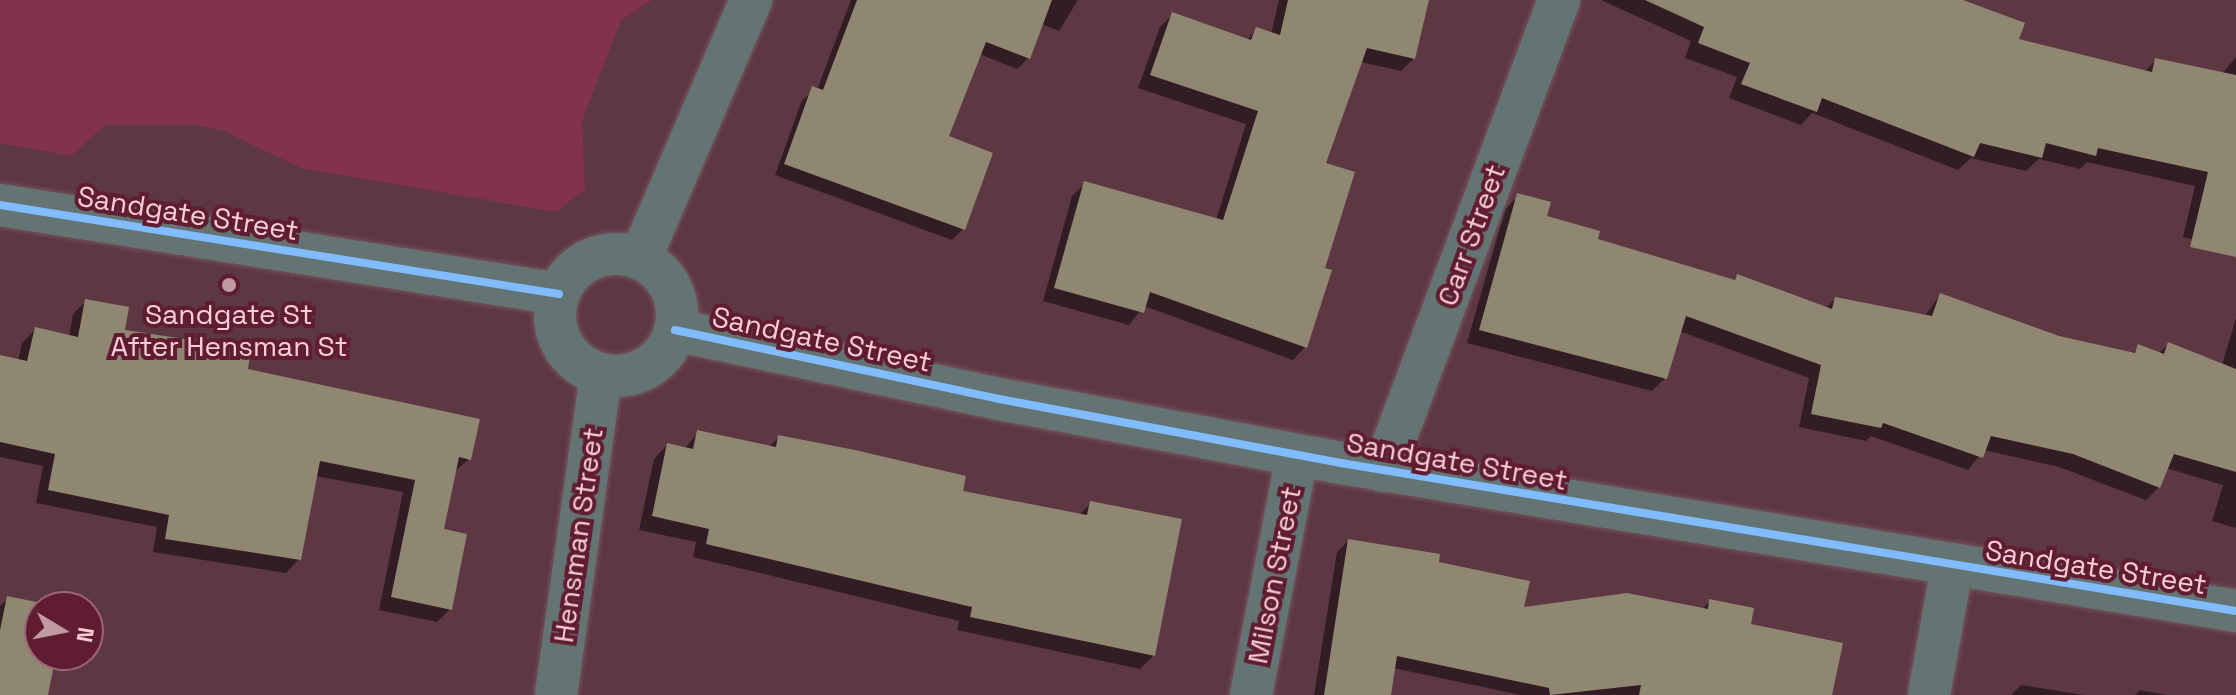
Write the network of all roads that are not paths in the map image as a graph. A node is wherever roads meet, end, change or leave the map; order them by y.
1 (751, 0) edge
2 (1559, 0) edge
3 (0, 205) edge
4 (640, 259) junction
5 (559, 294) junction
6 (675, 330) junction
7 (601, 375) junction
8 (1297, 455) junction
9 (1383, 471) junction
10 (1952, 567) junction
11 (2236, 611) edge
12 (556, 695) edge
13 (1251, 695) edge
14 (1929, 695) edge

1 - 4 street
2 - 9 street, Carr Street
3 - 5 street, Sandgate Street
4 - 5 street
4 - 6 street
5 - 7 street
6 - 7 street
6 - 8 street, Sandgate Street
7 - 12 street, Hensman Street
8 - 9 street, Sandgate Street
8 - 13 street, Milson Street
9 - 10 street, Sandgate Street
10 - 11 street, Sandgate Street
10 - 14 street

